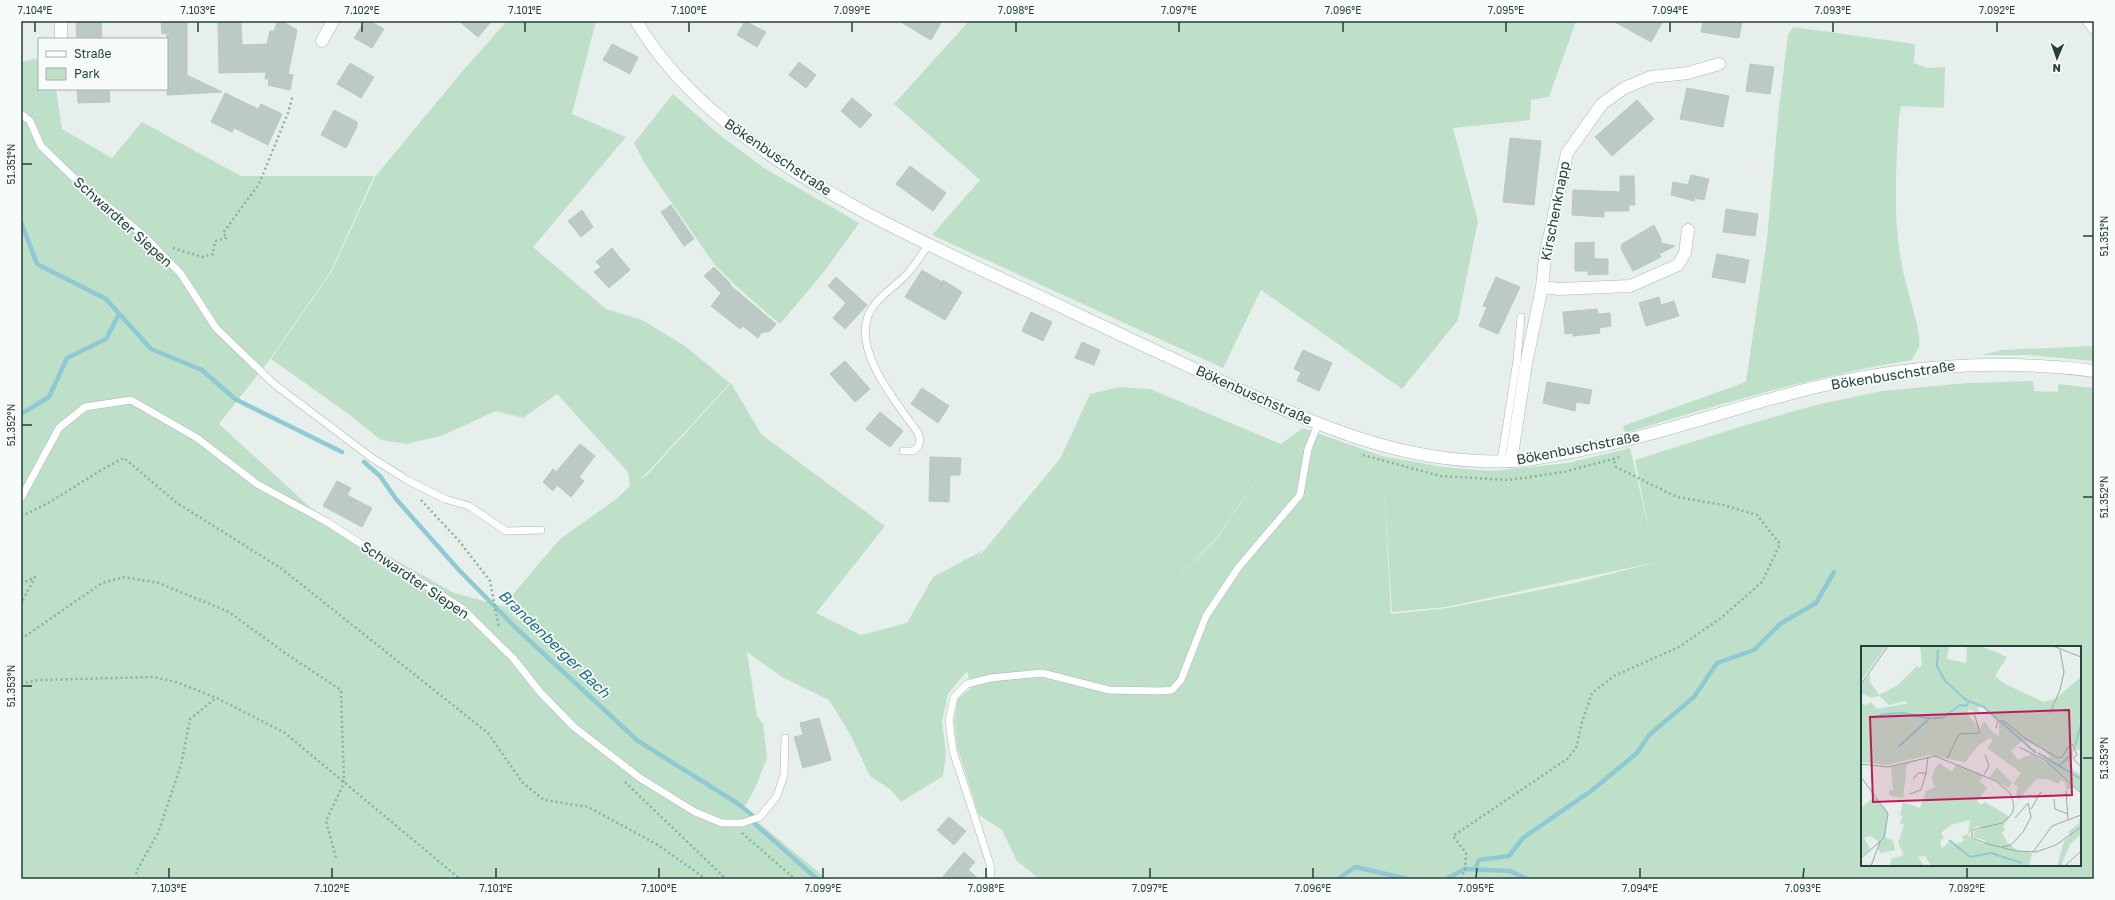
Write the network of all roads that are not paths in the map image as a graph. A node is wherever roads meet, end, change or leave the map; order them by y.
1 (61, 21) edge
2 (333, 21) edge
3 (636, 21) edge
4 (2089, 21) edge
5 (2094, 28) edge
6 (62, 38) edge
7 (322, 42) dead end
8 (1719, 64) dead end
9 (21, 114) edge
10 (1688, 230) dead end
11 (929, 244) junction
12 (1542, 287) junction
13 (1521, 317) dead end
14 (2094, 371) edge
15 (1318, 424) junction
16 (903, 451) dead end
17 (1506, 461) junction
18 (21, 498) edge
19 (541, 530) dead end
20 (785, 738) dead end
21 (991, 879) edge

1 - 6 main road
2 - 7 main road
3 - 11 main road, Bökenbuschstraße
4 - 5 main road
8 - 12 main road, Kirschenknapp
9 - 19 lane, Schwardter Siepen
10 - 12 main road
11 - 15 main road, Bökenbuschstraße
11 - 16 lane
12 - 17 main road, Kirschenknapp
13 - 17 lane
14 - 17 main road, Bökenbuschstraße
15 - 17 main road, Bökenbuschstraße
15 - 21 lane
18 - 20 lane, Schwardter Siepen

